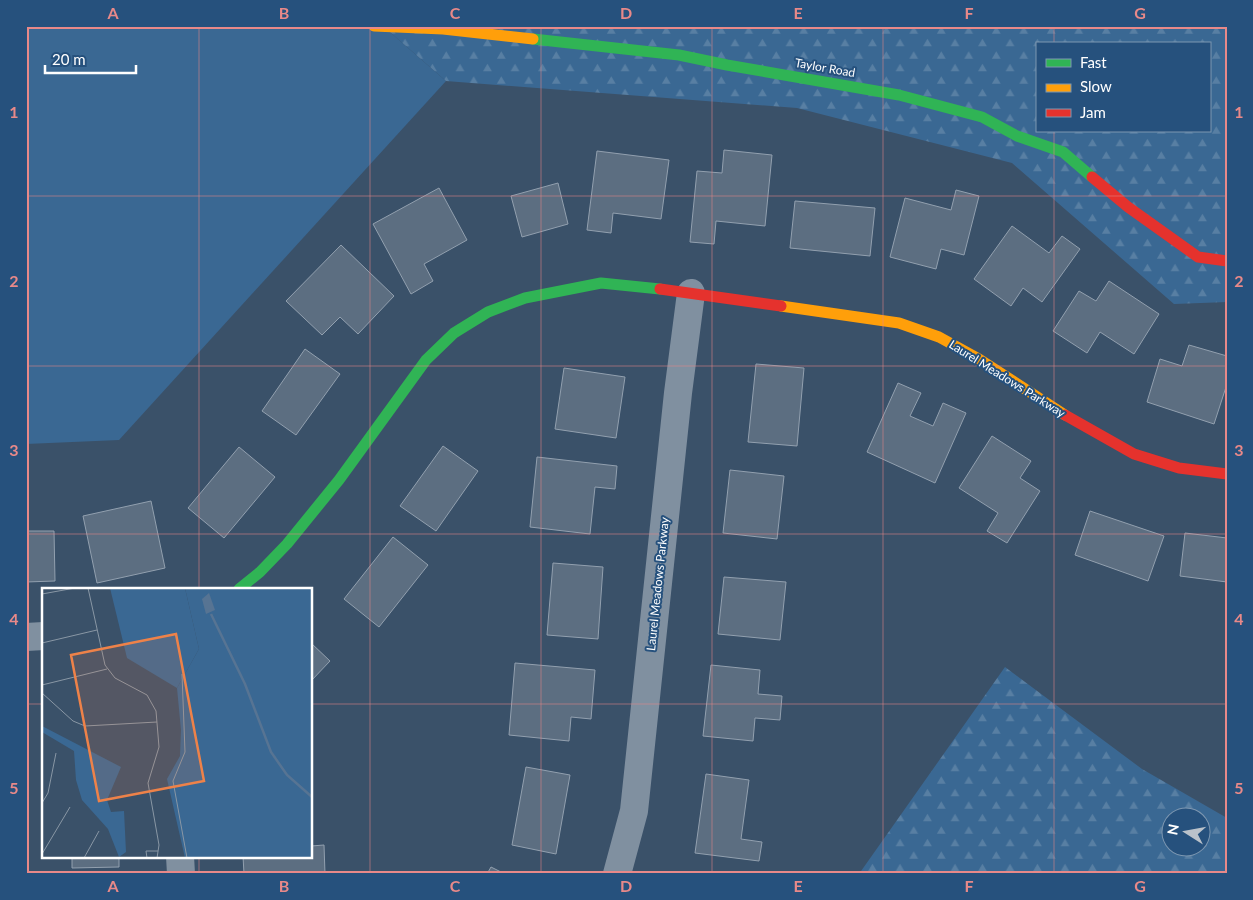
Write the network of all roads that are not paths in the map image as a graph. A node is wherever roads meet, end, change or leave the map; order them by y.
1 (374, 26) edge
2 (1227, 261) edge
3 (691, 293) junction
4 (1227, 474) edge
5 (240, 588) edge
6 (42, 636) edge
7 (26, 637) edge
8 (180, 858) edge
9 (181, 874) edge
10 (617, 874) edge

1 - 2 street, Taylor Road
3 - 4 street, Laurel Meadows Parkway
3 - 5 street, Laurel Meadows Parkway
3 - 10 street, Laurel Meadows Parkway
6 - 7 street
8 - 9 street

